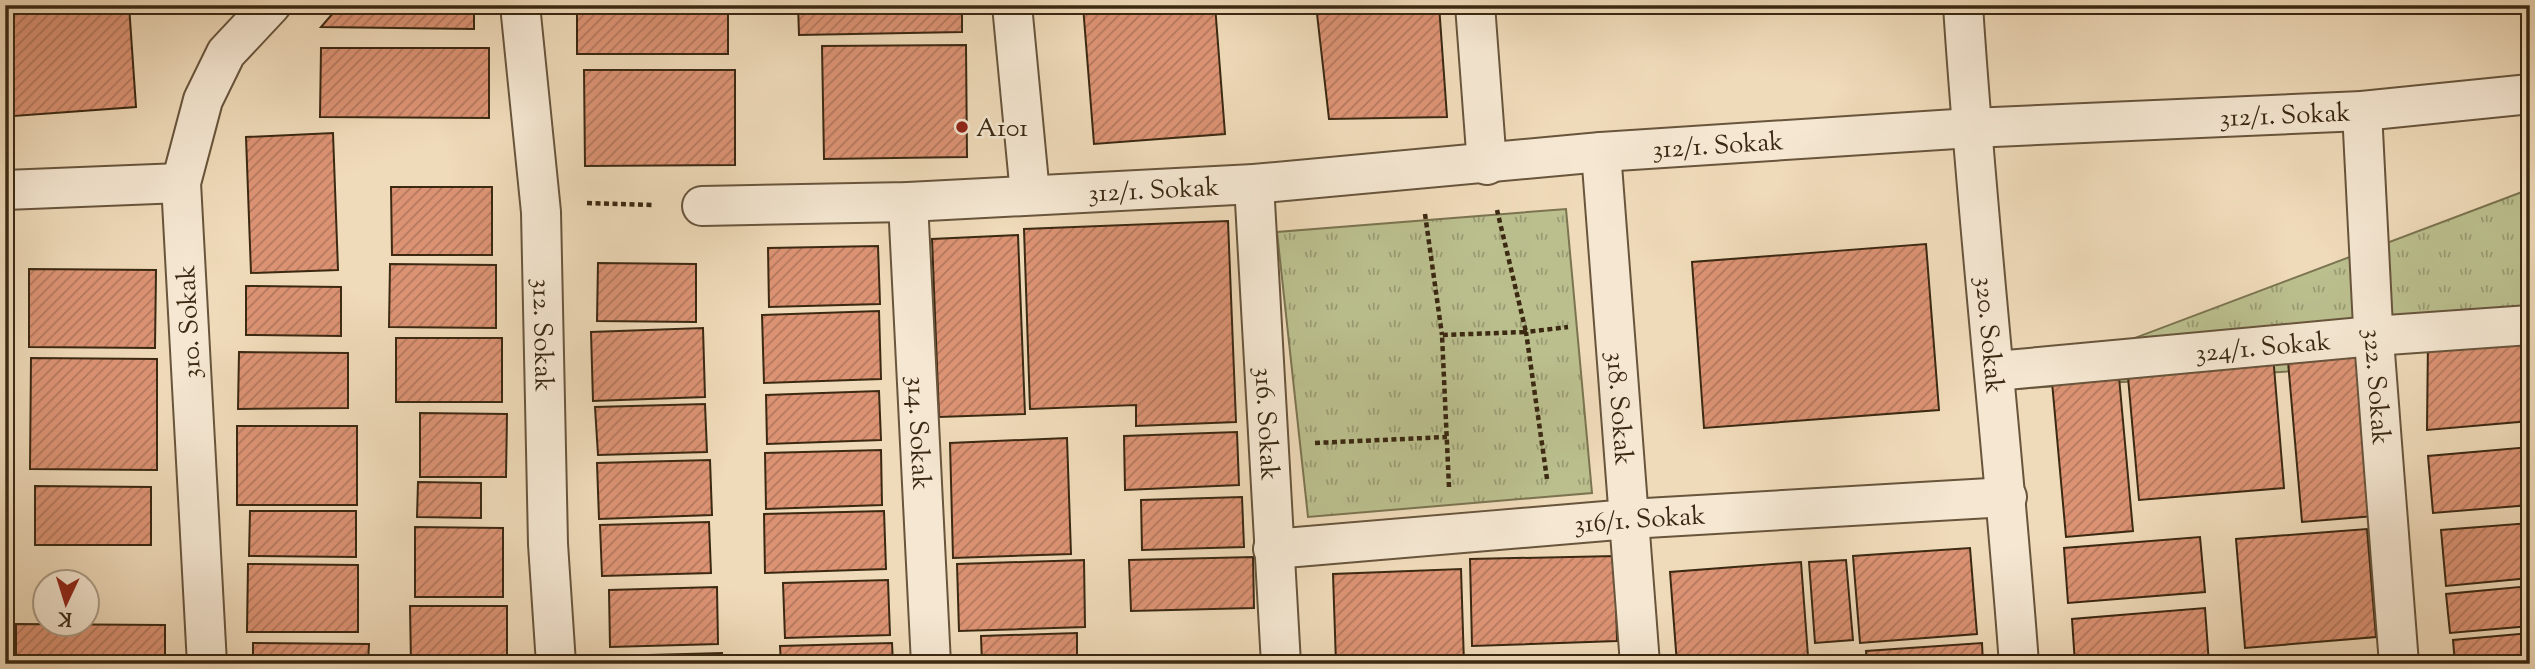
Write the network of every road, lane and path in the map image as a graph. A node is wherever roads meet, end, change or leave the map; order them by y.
1 (271, 5) edge
2 (520, 5) edge
3 (1012, 5) edge
4 (1475, 5) edge
5 (1963, 5) edge
6 (2530, 94) edge
7 (2362, 111) junction
8 (1971, 128) junction
9 (1601, 152) junction
10 (1487, 165) junction
11 (1419, 170) junction
12 (181, 183) junction
13 (1254, 184) junction
14 (5, 190) edge
15 (1030, 194) junction
16 (540, 202) junction
17 (908, 202) junction
18 (702, 206) joint
19 (1576, 326) dead end
20 (2530, 326) edge
21 (1526, 332) junction
22 (1442, 335) junction
23 (2373, 336) junction
24 (1996, 371) junction
25 (1447, 437) junction
26 (1313, 443) dead end
27 (1548, 483) dead end
28 (1449, 492) dead end
29 (2007, 497) junction
30 (1629, 519) junction
31 (1273, 549) junction
32 (207, 664) edge
33 (556, 664) edge
34 (931, 664) edge
35 (1281, 664) edge
36 (1640, 664) edge
37 (2020, 664) edge
38 (2399, 664) edge

1 - 12 street, 310. Sokak
2 - 16 street, 312. Sokak
3 - 15 street
4 - 10 street
5 - 8 street, 320. Sokak
6 - 7 street, 312/1. Sokak
7 - 8 street, 312/1. Sokak
7 - 23 street, 322. Sokak
8 - 9 street, 312/1. Sokak
8 - 24 street, 320. Sokak
9 - 10 street, 312/1. Sokak
9 - 30 street, 318. Sokak
10 - 11 street, 312/1. Sokak
10 - 21 path
11 - 13 street, 312/1. Sokak
11 - 22 path
12 - 14 street
12 - 32 street, 310. Sokak
13 - 15 street, 312/1. Sokak
13 - 31 street, 316. Sokak
15 - 17 street, 312/1. Sokak
16 - 18 path
16 - 33 street, 312. Sokak
17 - 18 street, 312/1. Sokak
17 - 34 street, 314. Sokak
19 - 21 path
20 - 23 street, 324/1. Sokak
21 - 22 path
21 - 27 path
22 - 25 path
23 - 24 street, 324/1. Sokak
23 - 38 street, 322. Sokak
24 - 29 street, 320. Sokak
25 - 26 path
25 - 28 path
29 - 30 street, 316/1. Sokak
29 - 37 street, 320. Sokak
30 - 31 street, 316/1. Sokak
30 - 36 street, 318. Sokak
31 - 35 street, 316. Sokak

